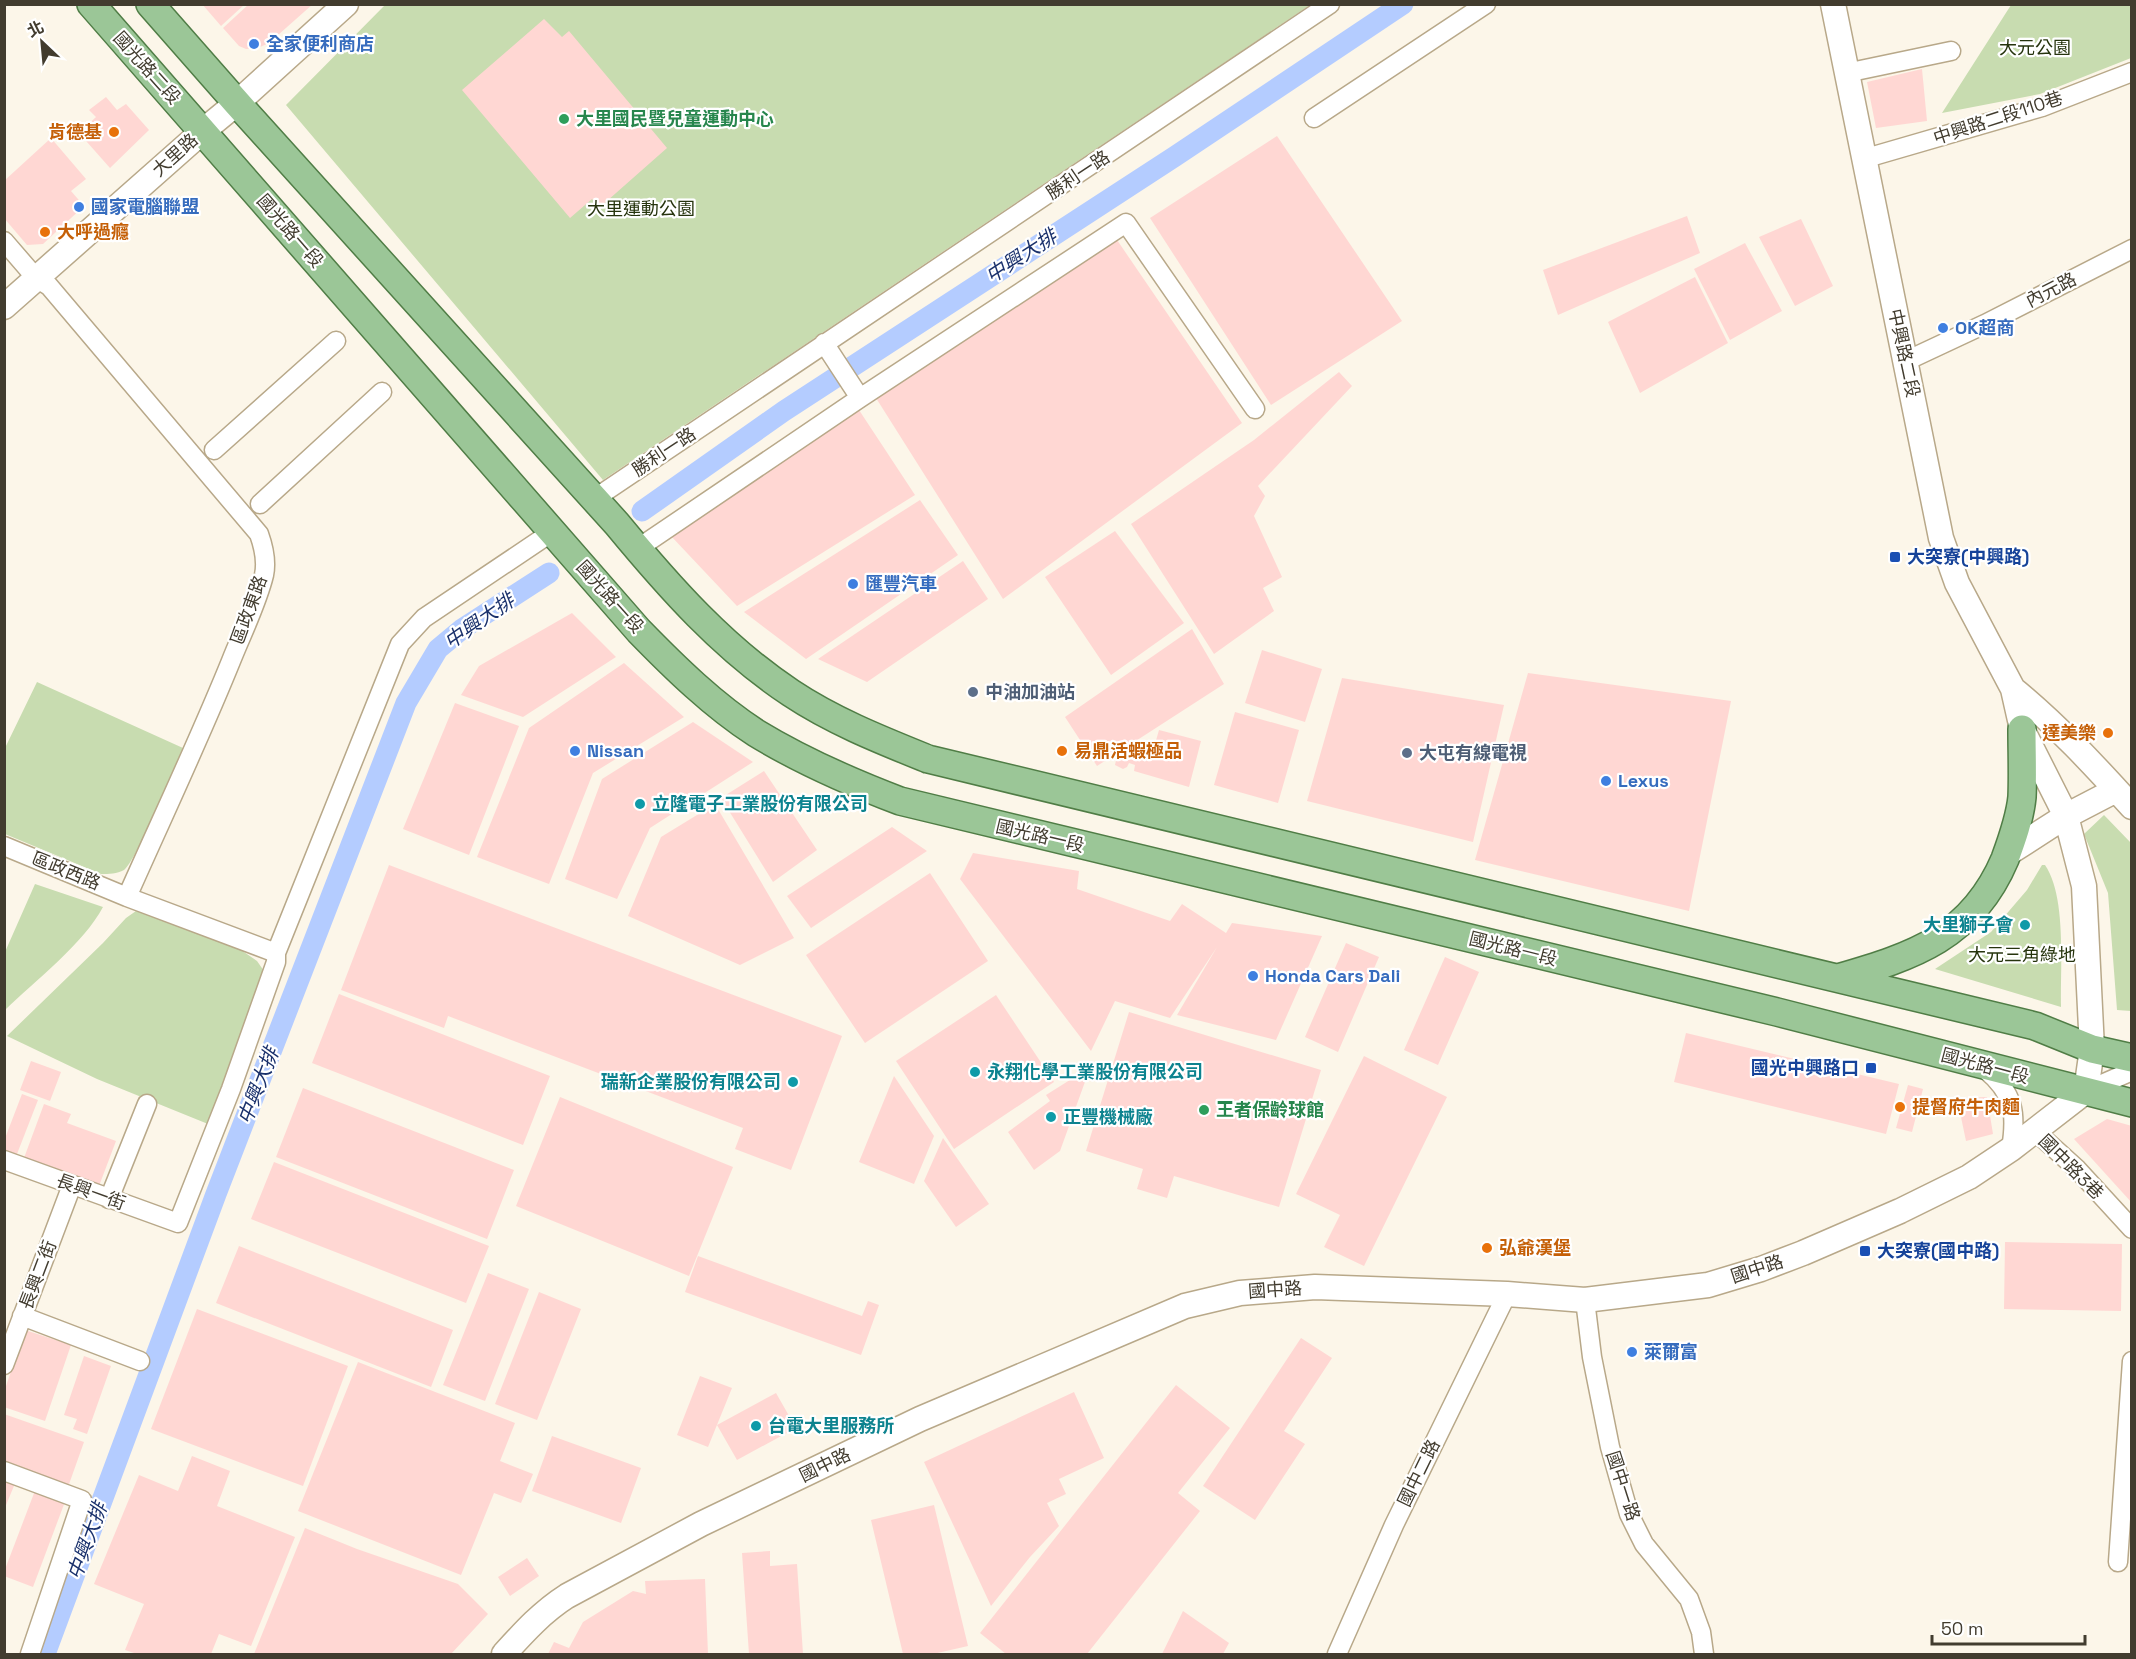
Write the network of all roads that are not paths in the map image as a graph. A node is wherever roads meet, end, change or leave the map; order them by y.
1 (91, 4) edge
2 (150, 4) edge
3 (346, 4) edge
4 (1330, 4) edge
5 (1486, 4) edge
6 (1833, 4) edge
7 (1951, 51) dead end
8 (2132, 72) edge
9 (1846, 73) junction
10 (237, 104) junction
11 (1314, 118) dead end
12 (203, 130) junction
13 (1863, 159) junction
14 (4, 241) edge
15 (2132, 249) edge
16 (36, 278) junction
17 (4, 307) edge
18 (336, 342) dead end
19 (824, 344) junction
20 (1906, 361) junction
21 (382, 392) dead end
22 (860, 398) junction
23 (1255, 409) dead end
24 (214, 450) dead end
25 (594, 499) junction
26 (260, 504) dead end
27 (552, 532) junction
28 (637, 549) junction
29 (2013, 689) junction
30 (2022, 729) junction
31 (2124, 798) edge
32 (2066, 816) junction
33 (4, 846) edge
34 (2007, 854) junction
35 (128, 897) junction
36 (276, 952) junction
37 (1836, 978) junction
38 (2092, 1049) junction
39 (2132, 1058) edge
40 (1981, 1065) junction
41 (2132, 1071) edge
42 (2086, 1091) junction
43 (2132, 1103) edge
44 (147, 1104) dead end
45 (2035, 1131) junction
46 (2012, 1149) junction
47 (4, 1160) edge
48 (72, 1185) junction
49 (109, 1199) junction
50 (2132, 1229) edge
51 (1507, 1294) junction
52 (1585, 1300) junction
53 (22, 1316) junction
54 (140, 1361) dead end
55 (2132, 1361) edge
56 (4, 1365) edge
57 (4, 1471) edge
58 (2118, 1562) dead end
59 (30, 1654) edge
60 (504, 1654) edge
61 (1337, 1654) edge
62 (1704, 1654) edge

1 - 12 main road, 國光路二段
2 - 10 main road
3 - 10 street, 大里路
4 - 19 street, 勝利一路
5 - 11 street
6 - 9 street, 中興路二段
7 - 9 street
8 - 13 street, 中興路二段110巷
9 - 13 street, 中興路二段
10 - 12 street, 大里路
10 - 25 main road
12 - 16 street, 大里路
12 - 27 main road, 國光路一段
13 - 20 street, 中興路二段
14 - 16 street, 區政東路
15 - 20 street, 內元路
16 - 17 street, 大里路
16 - 35 street, 區政東路
18 - 24 street
19 - 22 street
19 - 25 street, 勝利一路
20 - 29 street, 中興路二段
21 - 26 street
22 - 23 street
22 - 28 street
25 - 28 main road
27 - 36 street
27 - 40 main road, 國光路一段
28 - 37 main road
29 - 30 street, 中興路二段
29 - 31 street, 中興路二段
30 - 32 street, 中興路二段
30 - 34 main road
31 - 32 street
32 - 34 street
32 - 38 street, 中興路二段
33 - 35 street, 區政西路
34 - 37 main road
35 - 36 street, 區政西路
36 - 49 street, 長興一街
37 - 38 main road
38 - 39 main road
38 - 42 street, 中興路二段
40 - 42 main road, 國光路一段
40 - 46 street
41 - 42 street
42 - 43 main road, 國光路一段
42 - 45 street, 國中路
44 - 49 street
45 - 46 street, 國中路
45 - 50 street, 國中路3巷
46 - 52 street, 國中路
47 - 48 street, 長興一街
48 - 49 street, 長興一街
48 - 53 street, 長興二街
51 - 52 street, 國中路
51 - 60 street, 國中路
51 - 61 street, 國中二路
52 - 62 street, 國中一路
53 - 54 street
53 - 56 street, 長興二街
55 - 58 street
57 - 59 street

